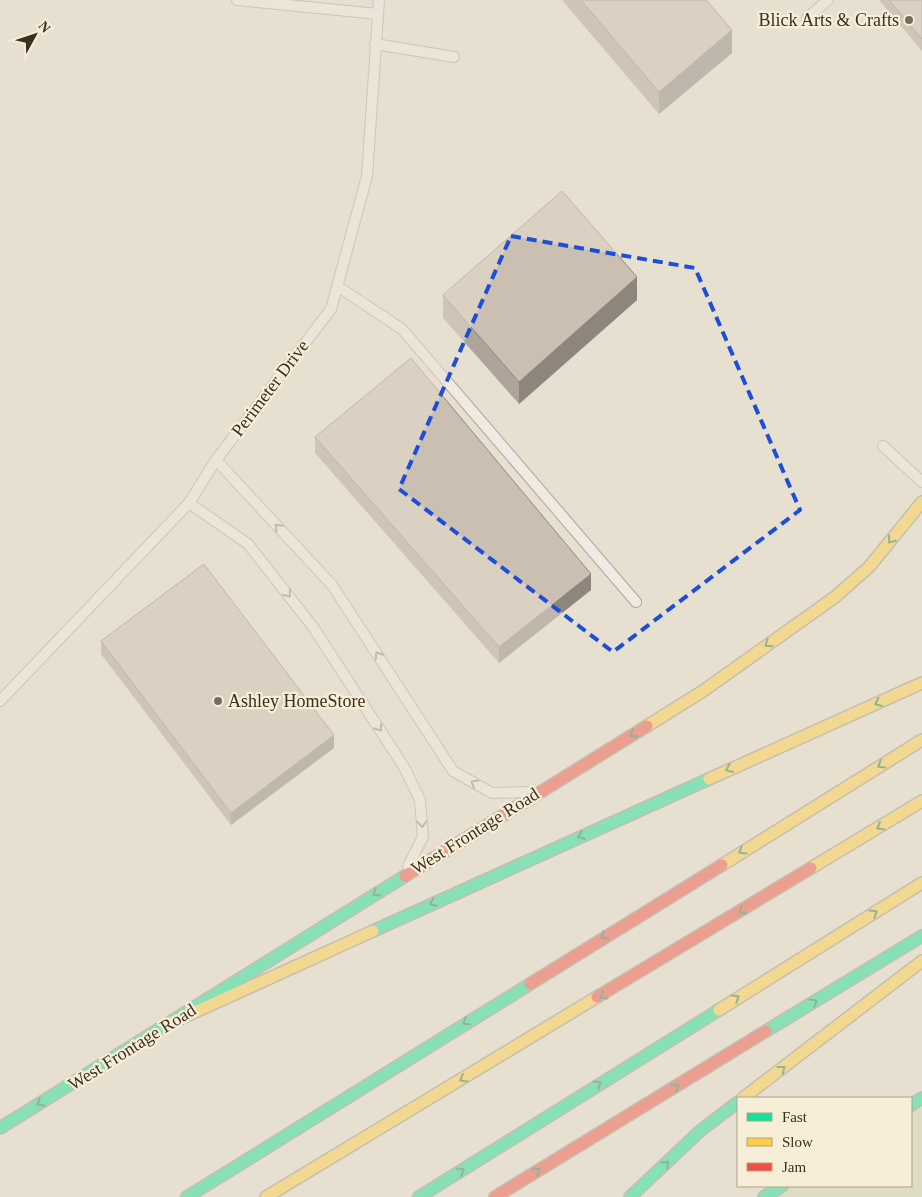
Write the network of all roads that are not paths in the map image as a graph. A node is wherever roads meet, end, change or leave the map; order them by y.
1 (237, 0) edge
2 (379, 0) edge
3 (828, 0) edge
4 (378, 14) junction
5 (807, 18) dead end
6 (375, 44) junction
7 (454, 57) dead end
8 (337, 286) junction
9 (883, 446) dead end
10 (216, 460) junction
11 (922, 482) edge
12 (922, 502) edge
13 (189, 503) junction
14 (636, 602) dead end
15 (922, 683) edge
16 (0, 701) edge
17 (922, 740) edge
18 (538, 792) junction
19 (922, 802) edge
20 (403, 876) junction
21 (922, 883) edge
22 (922, 936) edge
23 (922, 961) edge
24 (171, 1023) junction
25 (744, 1097) edge
26 (737, 1103) edge
27 (0, 1128) edge
28 (780, 1187) edge
29 (187, 1197) edge
30 (266, 1197) edge
31 (419, 1197) edge
32 (495, 1197) edge
33 (630, 1197) edge
34 (764, 1197) edge

1 - 4 lane
2 - 4 lane, Perimeter Drive
3 - 5 lane
4 - 6 lane, Perimeter Drive
6 - 7 lane
6 - 8 lane, Perimeter Drive
8 - 10 lane, Perimeter Drive
8 - 14 lane
9 - 11 lane
10 - 13 lane, Perimeter Drive
18 -> 10 lane
12 -> 18 main road, West Frontage Road
13 - 16 lane, Perimeter Drive
13 -> 20 lane
15 -> 24 main road
17 -> 29 main road
18 - 20 main road, West Frontage Road
19 -> 30 main road
20 -> 24 main road, West Frontage Road
31 -> 21 main road
32 -> 22 main road
25 -> 23 main road
24 -> 27 main road, West Frontage Road
33 -> 26 main road
28 - 34 main road

